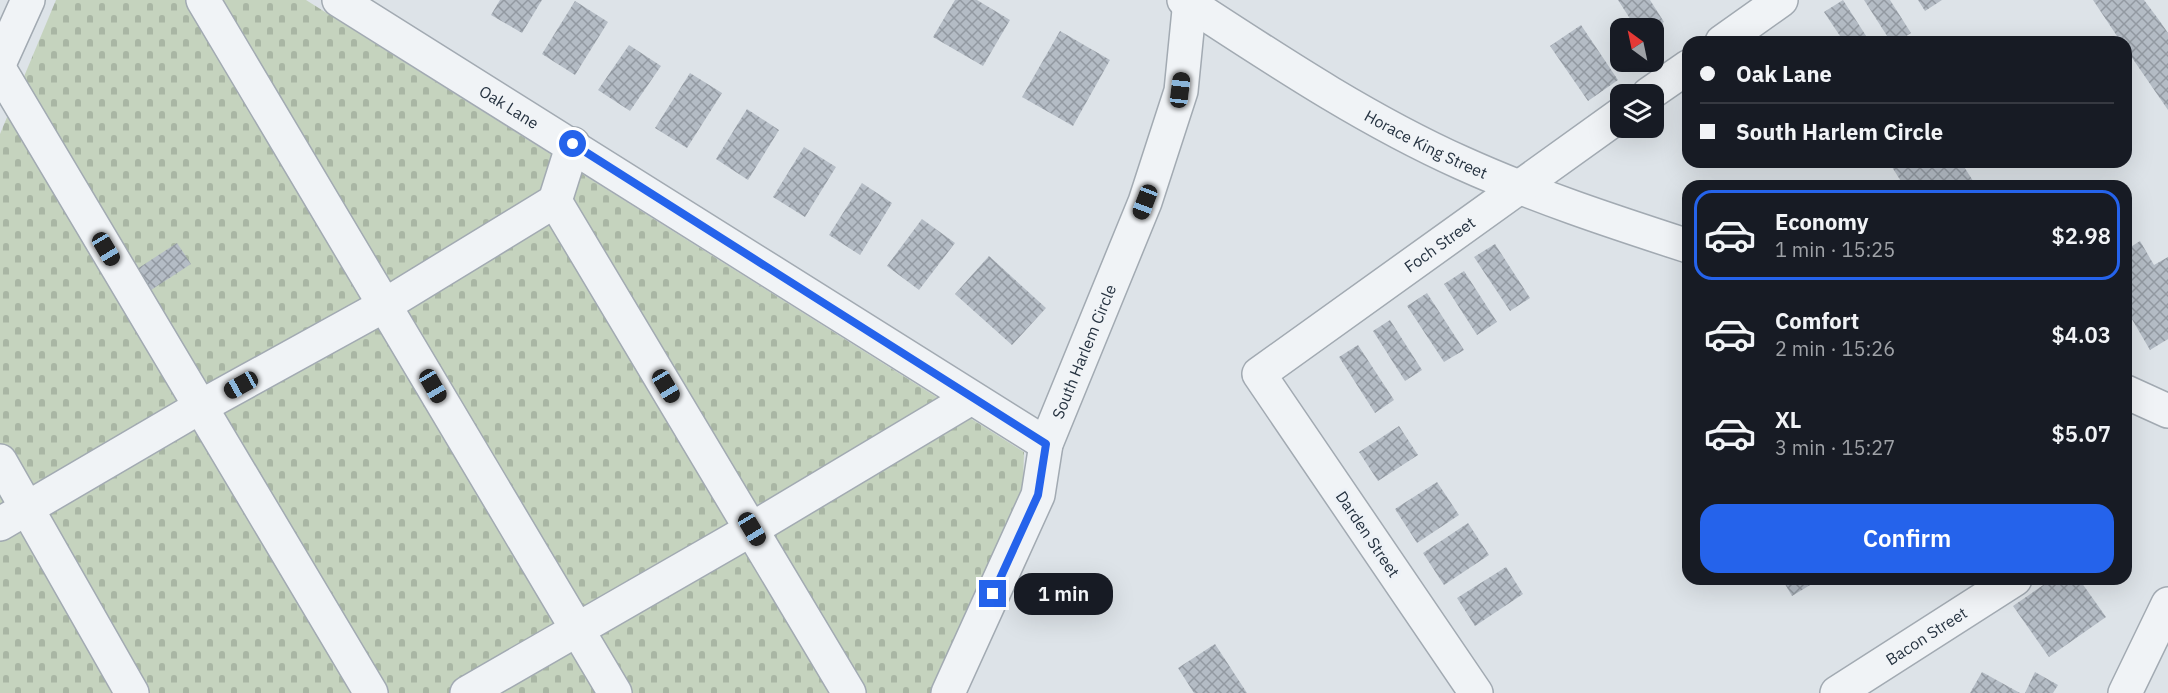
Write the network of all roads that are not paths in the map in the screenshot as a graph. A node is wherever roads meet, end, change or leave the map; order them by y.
1 (28, 0) edge
2 (203, 0) edge
3 (339, 0) edge
4 (1781, 0) edge
5 (1188, 2) edge
6 (1730, 36) edge
7 (0, 62) edge
8 (0, 70) edge
9 (1682, 71) edge
10 (1663, 84) edge
11 (1610, 122) edge
12 (573, 144) junction
13 (1518, 188) junction
14 (555, 201) junction
15 (1682, 244) edge
16 (385, 305) junction
17 (1259, 374) joint
18 (2132, 395) edge
19 (971, 398) junction
20 (200, 408) junction
21 (2168, 411) edge
22 (1046, 444) junction
23 (0, 462) edge
24 (14, 516) edge
25 (752, 529) junction
26 (2006, 585) edge
27 (2168, 604) edge
28 (576, 628) junction
29 (132, 693) edge
30 (371, 693) edge
31 (467, 693) edge
32 (615, 693) edge
33 (849, 693) edge
34 (948, 693) edge
35 (1476, 693) edge
36 (1838, 693) edge
37 (2125, 693) edge

1 - 7 street
2 - 16 street
3 - 12 street, Oak Lane
4 - 6 street
5 - 13 street, Horace King Street
5 - 22 street, South Harlem Circle
8 - 20 street
9 - 10 street
11 - 13 street, Foch Street
12 - 14 street
12 - 19 street, Oak Lane
13 - 15 street, Horace King Street
13 - 17 street, Foch Street
14 - 16 street
14 - 25 street
16 - 20 street
16 - 28 street
17 - 35 street, Darden Street
18 - 21 street
19 - 22 street, Oak Lane
19 - 25 street
20 - 24 street
20 - 30 street
22 - 34 street, South Harlem Circle
23 - 24 street
24 - 29 street
25 - 28 street
25 - 33 street
26 - 36 street, Bacon Street
27 - 37 street
28 - 31 street
28 - 32 street

